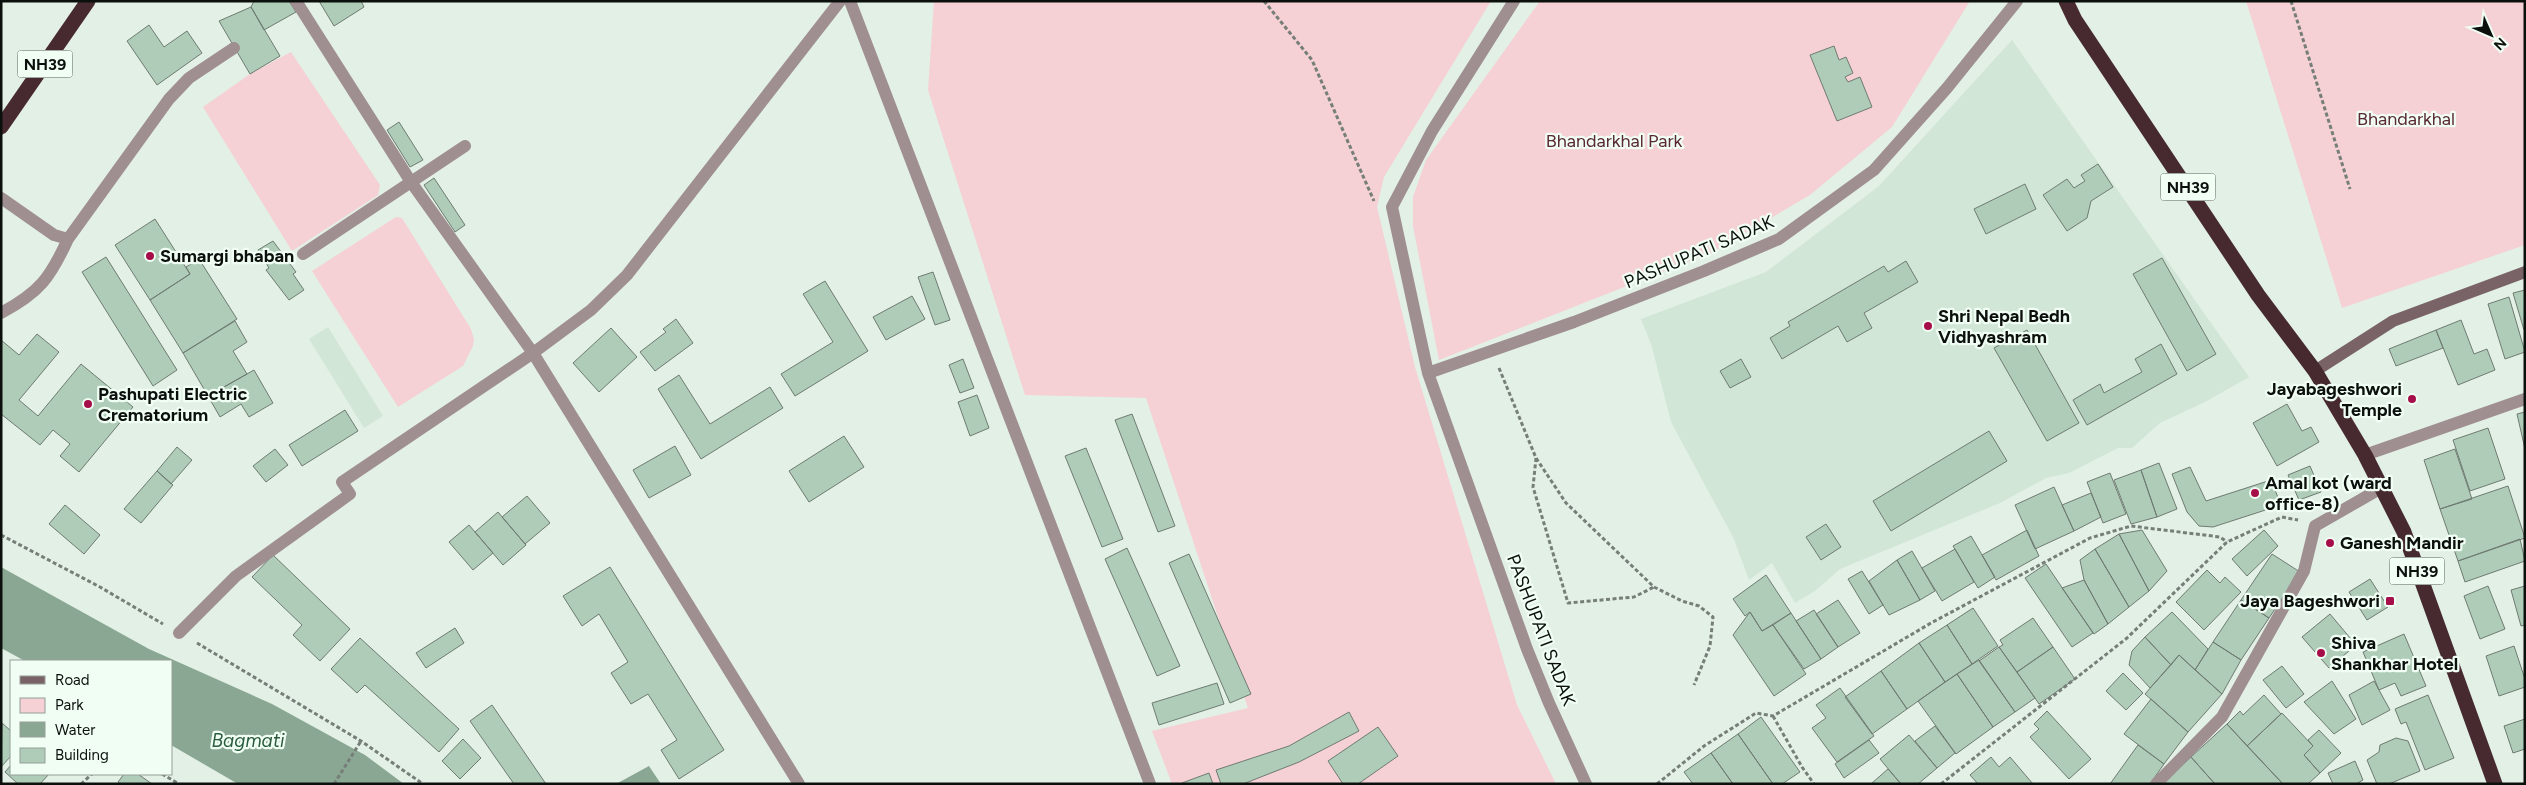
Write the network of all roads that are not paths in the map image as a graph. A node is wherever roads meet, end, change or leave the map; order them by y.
1 (88, 1) edge
2 (296, 1) edge
3 (840, 1) edge
4 (850, 1) edge
5 (1514, 1) edge
6 (2016, 1) edge
7 (2066, 1) edge
8 (234, 48) dead end
9 (1, 127) edge
10 (465, 146) dead end
11 (411, 182) junction
12 (1, 198) edge
13 (68, 239) junction
14 (303, 254) dead end
15 (2525, 272) edge
16 (1, 313) edge
17 (532, 353) junction
18 (2315, 371) junction
19 (1428, 373) junction
20 (2525, 399) edge
21 (2366, 455) junction
22 (2383, 487) junction
23 (179, 633) road end
24 (799, 784) edge
25 (1150, 784) edge
26 (1586, 784) edge
27 (2156, 784) edge
28 (2495, 784) edge

1 - 9 highway, NH39
2 - 11 street
3 - 17 street
4 - 25 street
5 - 19 street, PASHUPATI SADAK
6 - 19 street, PASHUPATI SADAK
7 - 18 highway, NH39
8 - 13 street
10 - 11 street
11 - 14 street
11 - 17 street
12 - 13 street
13 - 16 street
15 - 18 main road
17 - 23 street
17 - 24 street
18 - 21 highway, NH39
19 - 26 street, PASHUPATI SADAK
20 - 21 street
21 - 22 highway, NH39
22 - 27 street
22 - 28 highway, NH39

